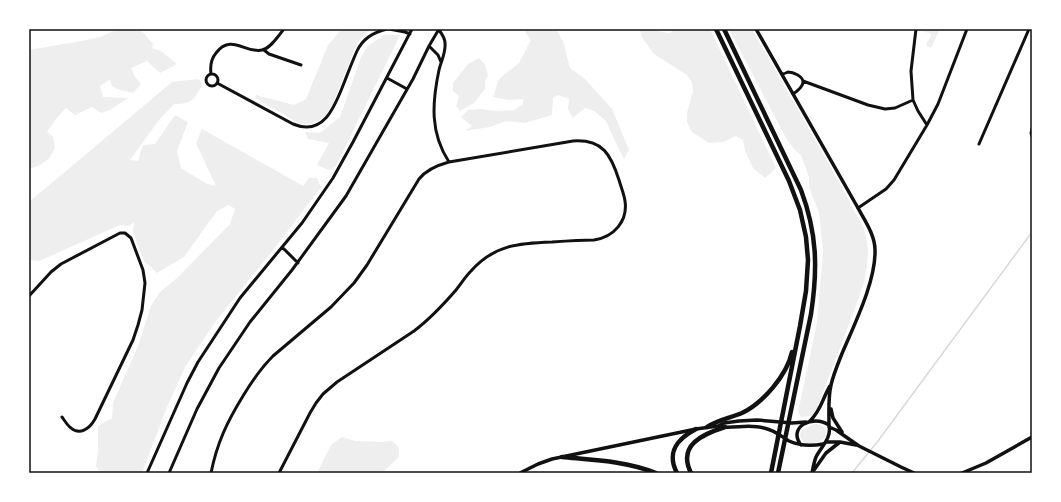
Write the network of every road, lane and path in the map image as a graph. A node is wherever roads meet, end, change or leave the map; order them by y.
1 (284, 29) edge
2 (388, 29) edge
3 (412, 29) edge
4 (439, 29) edge
5 (716, 29) edge
6 (724, 29) edge
7 (756, 29) edge
8 (916, 29) edge
9 (967, 29) edge
10 (1030, 29) edge
11 (410, 34) junction
12 (429, 46) junction
13 (264, 50) junction
14 (441, 63) junction
15 (301, 65) dead end
16 (211, 74) junction
17 (782, 74) junction
18 (387, 78) junction
19 (803, 80) junction
20 (217, 83) junction
21 (407, 89) junction
22 (793, 94) junction
23 (913, 100) junction
24 (927, 125) junction
25 (1032, 129) edge
26 (1031, 135) edge
27 (979, 144) dead end
28 (449, 162) junction
29 (858, 208) junction
30 (282, 247) junction
31 (298, 263) junction
32 (29, 296) edge
33 (800, 326) junction
34 (831, 385) junction
35 (830, 400) junction
36 (62, 417) dead end
37 (808, 422) junction
38 (718, 426) junction
39 (829, 426) junction
40 (707, 427) junction
41 (725, 427) junction
42 (696, 429) junction
43 (844, 435) junction
44 (1032, 437) edge
45 (840, 442) junction
46 (824, 443) junction
47 (801, 445) junction
48 (860, 446) junction
49 (562, 457) junction
50 (977, 467) junction
51 (147, 473) edge
52 (169, 473) edge
53 (211, 473) edge
54 (280, 473) edge
55 (520, 473) edge
56 (656, 473) edge
57 (677, 473) edge
58 (690, 473) edge
59 (770, 473) edge
60 (778, 473) edge
61 (812, 473) edge
62 (914, 473) edge
63 (962, 473) edge
64 (965, 473) edge

1 - 13 street
2 - 11 street
2 - 20 street
3 - 11 street
4 - 12 street
4 - 14 street
5 - 33 highway
6 - 60 highway
7 - 17 street
8 - 23 street
9 - 24 street
10 - 27 street
11 - 18 street
12 - 14 street
12 - 21 street
13 - 15 street
13 - 16 street
14 - 28 street
16 - 20 street
16 - 20 street
17 - 19 street
17 - 22 street
18 - 21 street
18 - 30 street
19 - 22 street
19 - 23 street
21 - 31 street
22 - 29 street
23 - 24 street
24 - 29 street
25 - 26 street
28 - 53 street
28 - 54 street
29 - 34 street
30 - 31 street
30 - 51 street
31 - 52 street
32 - 36 street
33 - 40 highway
33 - 59 highway
34 - 35 street
34 - 37 street
35 - 39 street
35 - 43 street
37 - 38 street
37 - 39 street
37 - 47 street
38 - 40 street
38 - 41 street
39 - 43 street
39 - 46 street
40 - 42 street
41 - 47 street
41 - 58 highway
42 - 49 street
42 - 57 highway
43 - 48 street
44 - 50 street
45 - 46 street
45 - 48 street
45 - 61 street
46 - 47 street
46 - 61 street
48 - 62 street
49 - 55 street
49 - 56 highway
50 - 63 street
50 - 64 street

